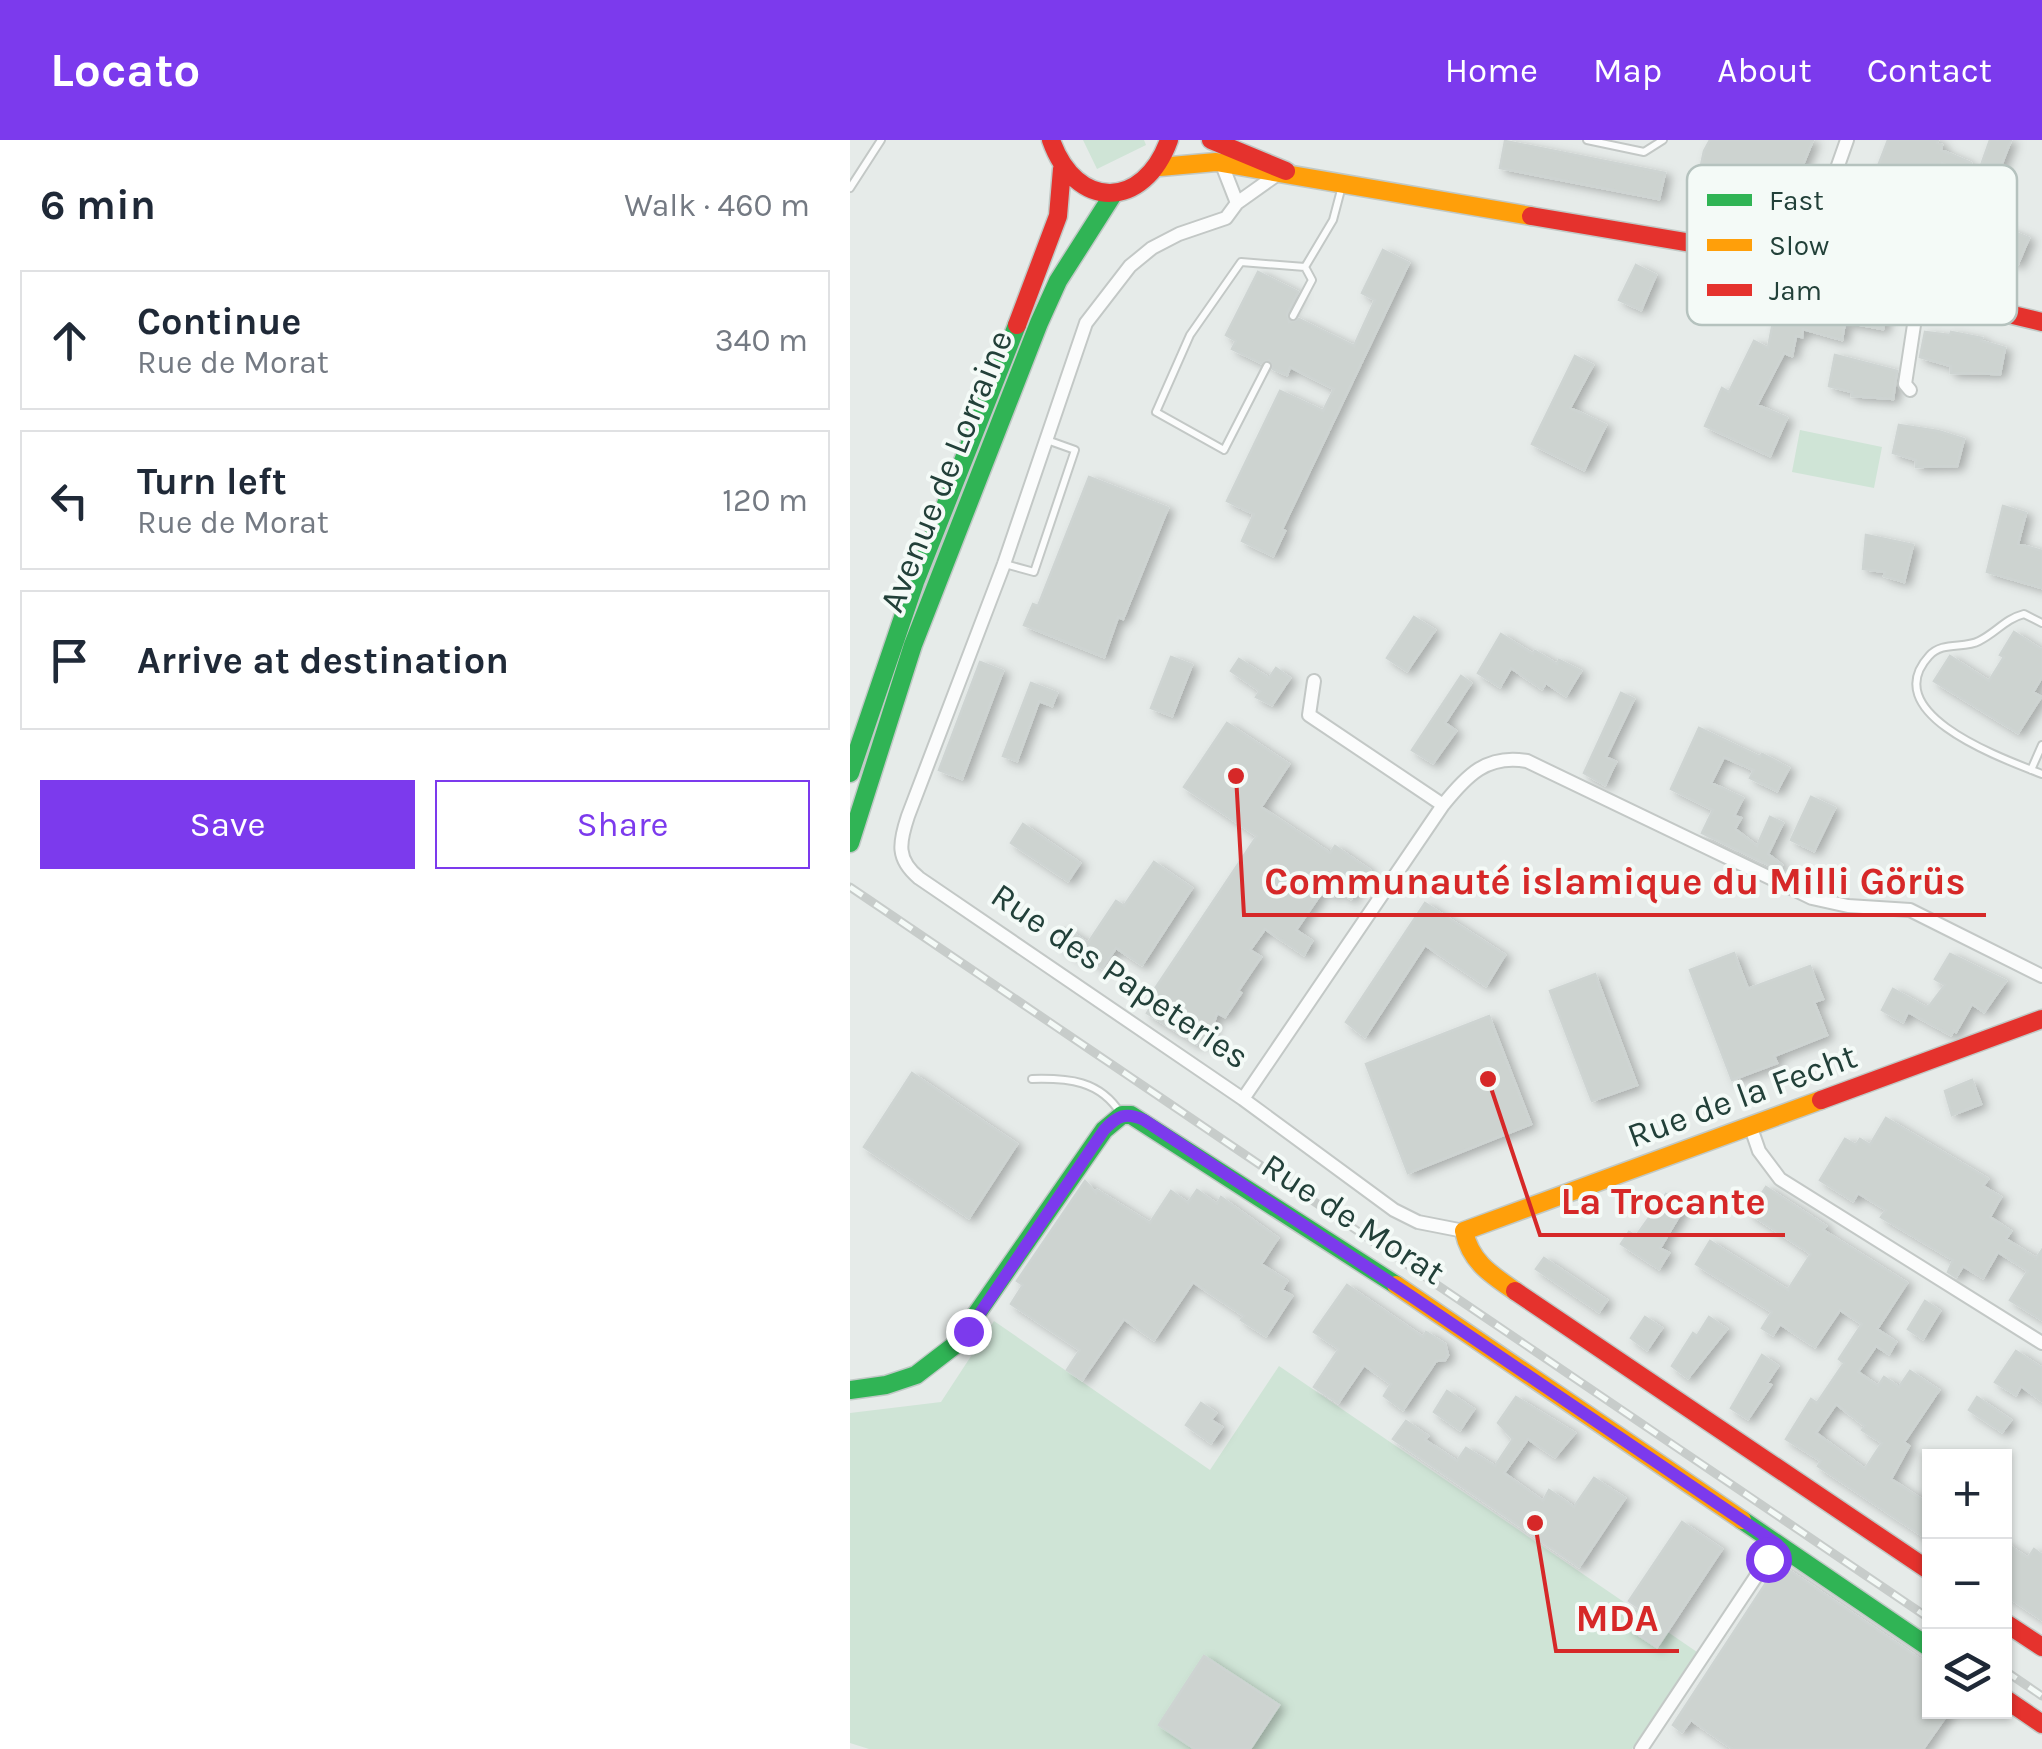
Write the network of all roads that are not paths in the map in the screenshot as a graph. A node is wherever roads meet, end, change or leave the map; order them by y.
1 (881, 140) edge
2 (1051, 140) edge
3 (1170, 140) edge
4 (1211, 140) edge
5 (1587, 140) edge
6 (1662, 140) edge
7 (1847, 140) edge
8 (1221, 162) junction
9 (1838, 165) edge
10 (1160, 167) junction
11 (1062, 170) junction
12 (1275, 176) junction
13 (1295, 176) junction
14 (1342, 184) junction
15 (850, 188) edge
16 (1114, 193) junction
17 (1237, 202) junction
18 (1687, 242) edge
19 (1304, 267) junction
20 (1293, 316) dead end
21 (2017, 316) edge
22 (2042, 322) edge
23 (1914, 325) edge
24 (1267, 366) dead end
25 (1910, 390) dead end
26 (1046, 440) junction
27 (1004, 564) junction
28 (2042, 623) edge
29 (1314, 682) dead end
30 (2042, 745) edge
31 (2031, 770) junction
32 (850, 773) edge
33 (2042, 774) edge
34 (1444, 805) junction
35 (850, 843) edge
36 (2042, 976) edge
37 (2042, 1019) edge
38 (1032, 1079) dead end
39 (1243, 1099) junction
40 (1122, 1115) junction
41 (1751, 1128) junction
42 (1464, 1231) junction
43 (2042, 1344) edge
44 (850, 1390) edge
45 (1777, 1544) junction
46 (1922, 1566) edge
47 (2012, 1627) edge
48 (1922, 1643) edge
49 (2042, 1647) edge
50 (2012, 1703) edge
51 (2042, 1724) edge
52 (1641, 1749) edge

1 - 15 lane
2 - 11 street
3 - 10 street
4 - 13 street
5 - 6 lane
7 - 9 street
8 - 10 street
8 - 12 street
8 - 17 street
10 - 16 street
11 - 16 street
11 - 32 street, Avenue de Lorraine
12 - 13 street
12 - 17 street, Rue des Papeteries
13 - 14 street
14 - 18 street
14 - 19 lane
16 - 35 street, Avenue de Lorraine
17 - 26 street, Rue des Papeteries
19 - 20 lane
19 - 24 lane
21 - 22 street
23 - 25 street
26 - 27 street, Rue des Papeteries
26 - 27 lane
27 - 39 street, Rue des Papeteries
28 - 31 lane
29 - 34 street
30 - 31 lane
31 - 33 lane
34 - 36 street
34 - 39 street
37 - 41 street, Rue de la Fecht
38 - 40 lane
39 - 42 street, Rue des Papeteries
40 - 44 street
40 - 45 street, Rue de Morat
41 - 42 street, Rue de la Fecht
41 - 43 street
42 - 46 street
45 - 48 street, Rue de Morat
45 - 52 street
47 - 49 street
50 - 51 street

